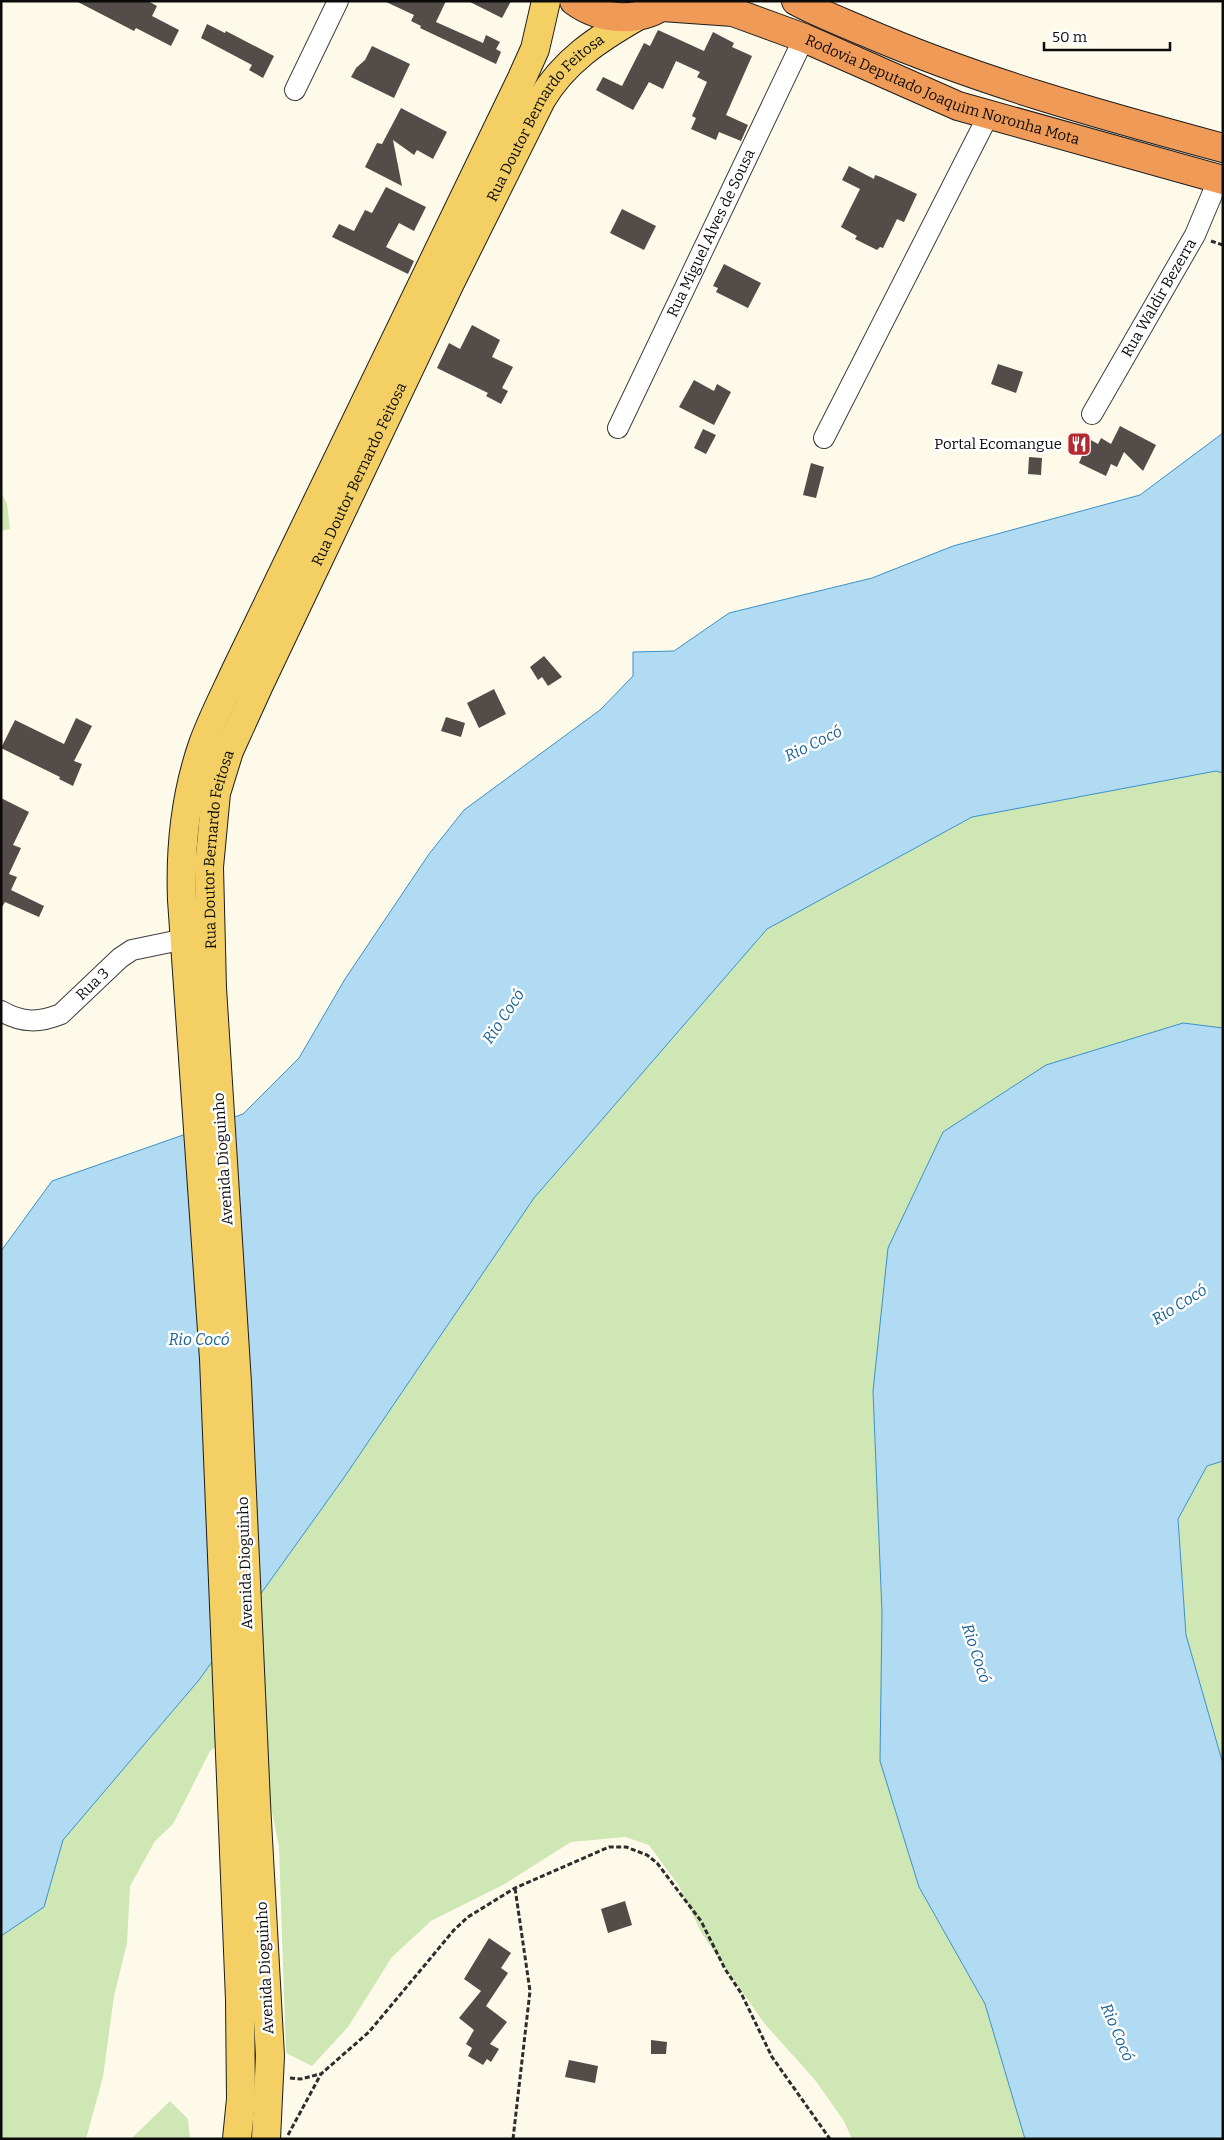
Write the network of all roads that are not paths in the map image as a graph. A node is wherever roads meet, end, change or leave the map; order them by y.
1 (338, 1) edge
2 (546, 1) edge
3 (574, 1) edge
4 (796, 1) edge
5 (665, 4) edge
6 (636, 17) junction
7 (804, 38) junction
8 (295, 90) dead end
9 (988, 116) junction
10 (1223, 148) edge
11 (1221, 179) edge
12 (1092, 414) dead end
13 (618, 428) dead end
14 (824, 438) dead end
15 (185, 940) junction
16 (201, 989) junction
17 (1, 1012) edge
18 (244, 1804) junction
19 (237, 2139) edge
20 (266, 2139) edge

1 - 8 street
2 - 15 main road, Rua Doutor Bernardo Feitosa
3 - 6 highway
4 - 10 highway, Rodovia Deputado Joaquim Noronha Mota
5 - 6 highway
5 - 7 highway, Rodovia Deputado Joaquim Noronha Mota
6 - 16 main road, Rua Doutor Bernardo Feitosa
7 - 9 highway, Rodovia Deputado Joaquim Noronha Mota
7 - 13 street, Rua Miguel Alves de Sousa
9 - 11 highway, Rodovia Deputado Joaquim Noronha Mota
9 - 14 street
11 - 12 street, Rua Waldir Bezerra
15 - 16 main road, Rua Doutor Bernardo Feitosa
15 - 17 street, Rua 3
16 - 18 main road, Avenida Dioguinho
18 - 19 main road, Avenida Dioguinho
18 - 20 main road, Avenida Dioguinho

